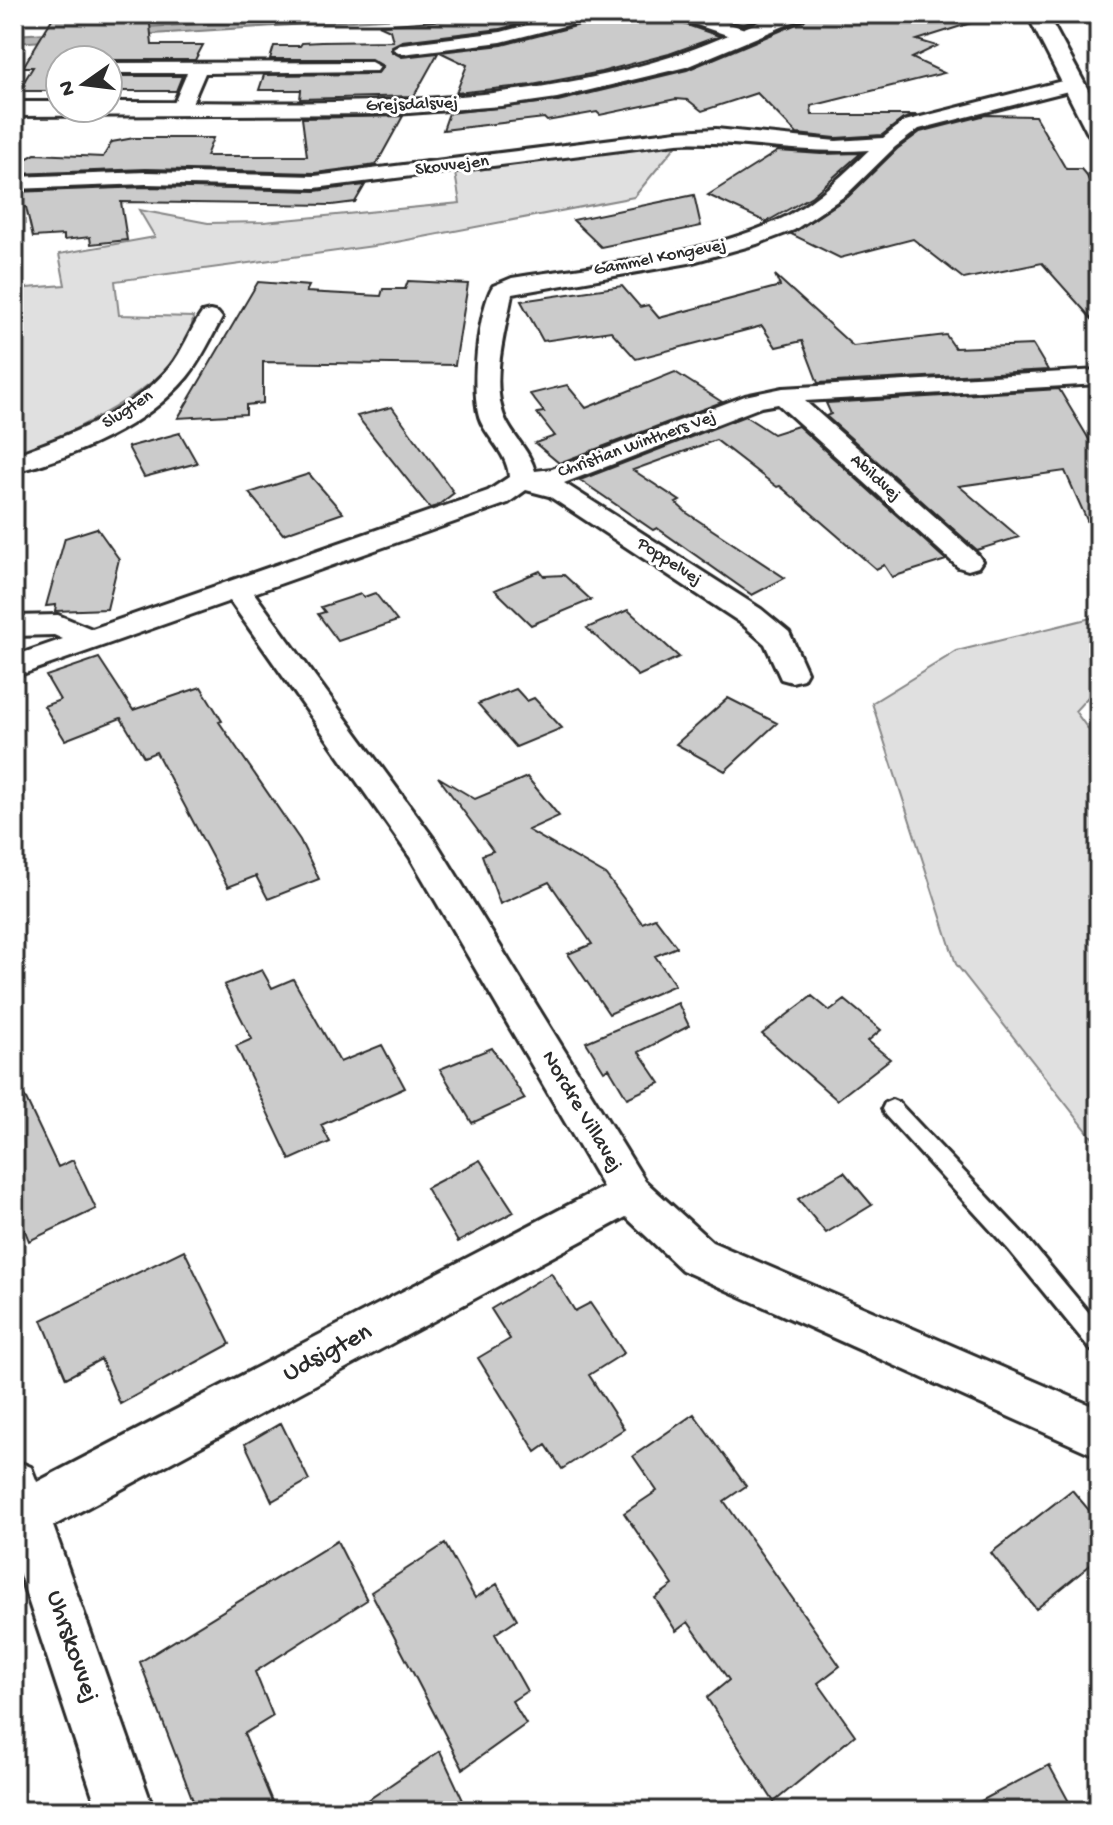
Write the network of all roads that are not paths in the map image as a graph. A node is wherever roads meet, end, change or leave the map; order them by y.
1 (589, 14) edge
2 (682, 14) edge
3 (796, 14) edge
4 (1037, 14) edge
5 (745, 35) junction
6 (402, 49) dead end
7 (371, 67) dead end
8 (124, 68) edge
9 (198, 68) junction
10 (1074, 84) junction
11 (181, 108) junction
12 (14, 109) edge
13 (1099, 132) edge
14 (888, 143) junction
15 (14, 183) edge
16 (210, 318) dead end
17 (1099, 377) edge
18 (783, 395) junction
19 (14, 464) edge
20 (522, 480) junction
21 (968, 561) dead end
22 (236, 589) junction
23 (14, 626) edge
24 (91, 640) junction
25 (14, 667) edge
26 (792, 672) dead end
27 (892, 1109) dead end
28 (630, 1194) junction
29 (1099, 1342) edge
30 (1099, 1433) edge
31 (20, 1499) edge
32 (126, 1811) edge

1 - 6 street
2 - 5 street
3 - 5 street, Grejsdalsvej
4 - 10 street
5 - 11 street, Grejsdalsvej
7 - 9 street
8 - 9 street
9 - 11 street
10 - 13 street
10 - 14 street, Gammel Kongevej
11 - 12 street, Grejsdalsvej
14 - 15 street, Skovvejen
14 - 20 street, Gammel Kongevej
16 - 19 street, Slugten
17 - 18 street, Christian Winthers Vej
18 - 20 street, Christian Winthers Vej
18 - 21 street, Abildvej
20 - 22 street, Christian Winthers Vej
20 - 26 street, Poppelvej
22 - 24 street, Christian Winthers Vej
22 - 28 street, Nordre Villavej
23 - 24 street
24 - 25 street, Christian Winthers Vej
27 - 29 lane
28 - 30 street, Nordre Villavej
28 - 31 street, Udsigten
31 - 32 street, Uhrskovvej

